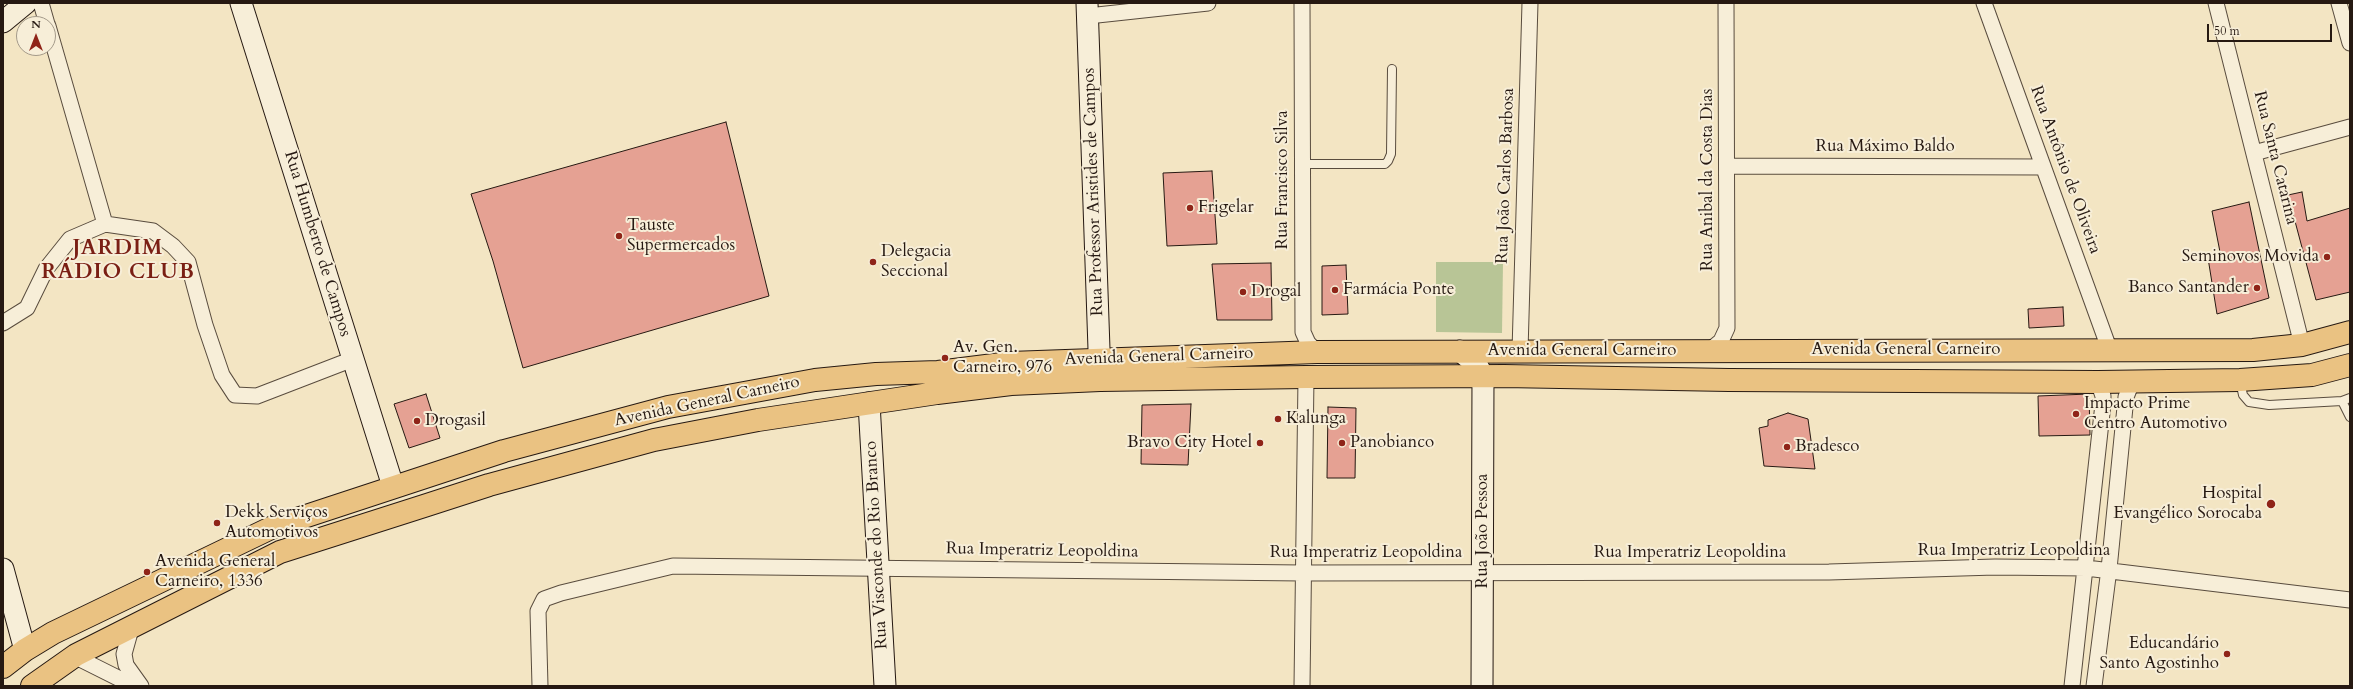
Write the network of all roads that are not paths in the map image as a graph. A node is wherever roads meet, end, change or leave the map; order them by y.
1 (26, 3) edge
2 (41, 3) edge
3 (241, 3) edge
4 (1208, 3) edge
5 (1302, 3) edge
6 (1530, 3) edge
7 (1726, 3) edge
8 (1984, 3) edge
9 (2216, 3) edge
10 (2339, 3) edge
11 (1087, 9) edge
12 (45, 16) edge
13 (3, 22) edge
14 (2350, 43) edge
15 (56, 53) edge
16 (1392, 69) dead end
17 (2350, 127) edge
18 (2254, 153) junction
19 (1302, 164) junction
20 (1728, 166) junction
21 (2043, 167) junction
22 (105, 224) junction
23 (3, 323) edge
24 (2350, 332) edge
25 (2302, 345) junction
26 (1710, 350) junction
27 (1460, 351) junction
28 (1520, 351) junction
29 (2110, 351) junction
30 (1317, 352) junction
31 (1099, 358) junction
32 (353, 359) junction
33 (2350, 365) edge
34 (1484, 376) junction
35 (1306, 377) junction
36 (1100, 380) junction
37 (2240, 380) junction
38 (2098, 382) junction
39 (2132, 382) junction
40 (2350, 398) edge
41 (2342, 401) junction
42 (869, 403) junction
43 (2350, 417) edge
44 (393, 486) junction
45 (280, 552) junction
46 (878, 568) junction
47 (2086, 568) junction
48 (3, 569) edge
49 (2108, 569) junction
50 (1483, 572) junction
51 (1302, 573) junction
52 (2350, 600) edge
53 (131, 629) junction
54 (25, 650) junction
55 (74, 656) junction
56 (3, 667) edge
57 (32, 686) edge
58 (134, 686) edge
59 (141, 686) edge
60 (540, 686) edge
61 (885, 686) edge
62 (1302, 686) edge
63 (1482, 686) edge
64 (2072, 686) edge
65 (2094, 686) edge

1 - 13 main road
2 - 12 street
3 - 32 main road, Rua Humberto de Campos
4 - 11 street
5 - 19 street, Rua Francisco Silva
6 - 28 street, Rua João Carlos Barbosa
7 - 20 street, Rua Anibal da Costa Dias
8 - 21 street, Rua Antônio de Oliveira
9 - 18 street, Rua Santa Catarina
10 - 14 street
11 - 31 main road, Rua Professor Aristides de Campos
15 - 22 street
16 - 19 lane
17 - 18 street
18 - 25 street, Rua Santa Catarina
19 - 30 street, Rua Francisco Silva
20 - 21 street, Rua Máximo Baldo
20 - 26 street, Rua Anibal da Costa Dias
21 - 29 street, Rua Antônio de Oliveira
22 - 23 street
22 - 32 street
24 - 25 main road, Avenida General Carneiro
25 - 29 main road, Avenida General Carneiro
26 - 28 main road, Avenida General Carneiro
26 - 29 main road, Avenida General Carneiro
27 - 28 main road, Avenida General Carneiro
27 - 30 main road, Avenida General Carneiro
27 - 34 main road, Avenida General Carneiro
30 - 31 main road, Avenida General Carneiro
31 - 36 main road, Rua Professor Aristides de Campos
31 - 44 main road, Avenida General Carneiro
32 - 44 main road, Rua Humberto de Campos
33 - 37 main road, Avenida General Carneiro
34 - 35 main road, Avenida General Carneiro
34 - 38 main road, Avenida General Carneiro
34 - 50 main road, Rua João Pessoa
35 - 36 main road, Avenida General Carneiro
35 - 51 street
36 - 42 main road, Avenida General Carneiro
37 - 39 main road, Avenida General Carneiro
37 - 41 lane
38 - 39 main road, Avenida General Carneiro
38 - 47 street
39 - 49 street
40 - 41 lane
41 - 43 lane
42 - 45 main road, Avenida General Carneiro
42 - 46 main road, Rua Visconde do Rio Branco
44 - 45 main road
44 - 54 main road, Avenida General Carneiro
45 - 53 main road, Avenida General Carneiro
46 - 51 street, Rua Imperatriz Leopoldina
46 - 60 street, Rua Imperatriz Leopoldina
46 - 61 main road, Rua Visconde do Rio Branco
47 - 49 street, Rua Imperatriz Leopoldina
47 - 50 street, Rua Imperatriz Leopoldina
47 - 64 street
48 - 54 main road
49 - 52 street, Rua Imperatriz Leopoldina
49 - 65 street
50 - 51 street, Rua Imperatriz Leopoldina
50 - 63 main road, Rua João Pessoa
51 - 62 street
53 - 55 main road, Avenida General Carneiro
53 - 59 street
54 - 55 main road
54 - 56 main road, Avenida General Carneiro
55 - 57 main road, Avenida General Carneiro
55 - 58 street

